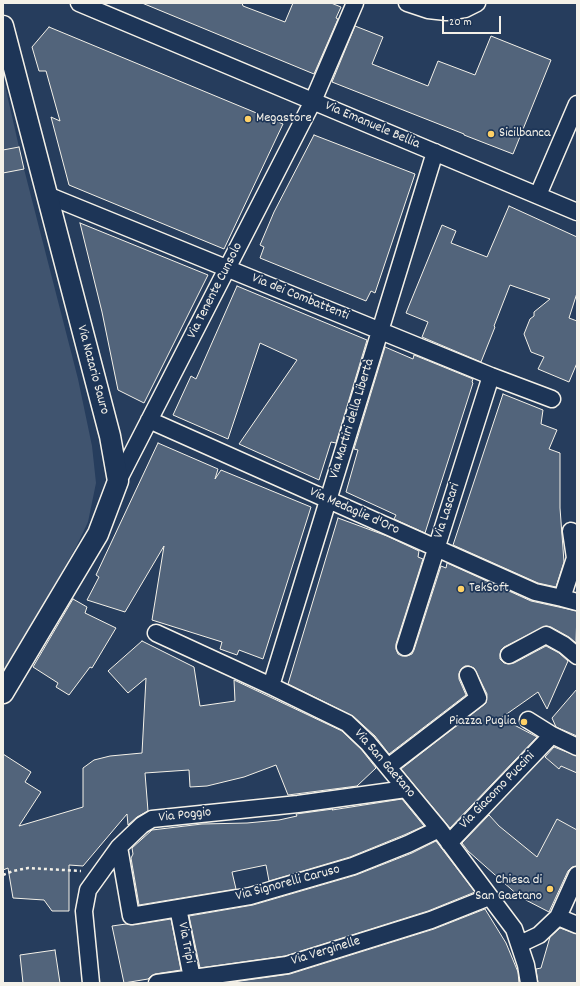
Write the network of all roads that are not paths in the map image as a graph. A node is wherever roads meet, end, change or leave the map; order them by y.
1 (79, 3) edge
2 (355, 3) edge
3 (477, 3) edge
4 (409, 4) edge
5 (3, 26) edge
6 (313, 101) junction
7 (577, 104) edge
8 (435, 152) junction
9 (47, 195) junction
10 (538, 195) junction
11 (577, 212) edge
12 (227, 268) junction
13 (380, 330) junction
14 (491, 376) junction
15 (552, 399) dead end
16 (149, 420) junction
17 (118, 481) junction
18 (328, 500) junction
19 (571, 531) dead end
20 (436, 548) junction
21 (569, 600) edge
22 (156, 634) dead end
23 (405, 648) dead end
24 (509, 655) dead end
25 (577, 656) edge
26 (468, 675) dead end
27 (270, 686) junction
28 (3, 693) edge
29 (528, 720) dead end
30 (550, 738) junction
31 (577, 747) edge
32 (388, 767) junction
33 (406, 789) junction
34 (439, 829) junction
35 (449, 843) junction
36 (119, 848) junction
37 (577, 874) edge
38 (489, 897) junction
39 (178, 908) junction
40 (558, 917) junction
41 (577, 925) edge
42 (520, 944) junction
43 (192, 978) junction
44 (91, 983) edge
45 (157, 983) edge
46 (529, 983) edge

1 - 6 street, Via Emanuele Bellia
2 - 6 street, Via Tenente Cunsolo
3 - 4 street
5 - 9 street, Via Nazario Sauro
6 - 8 street, Via Emanuele Bellia
6 - 12 street, Via Tenente Cunsolo
7 - 10 street
8 - 10 street, Via Emanuele Bellia
8 - 13 street, Via Martiri della Libertà
9 - 12 street, Via dei Combattenti
9 - 17 street, Via Nazario Sauro
10 - 11 street, Via Emanuele Bellia
12 - 13 street, Via dei Combattenti
12 - 16 street, Via Tenente Cunsolo
13 - 14 street, Via dei Combattenti
13 - 18 street, Via Martiri della Libertà
14 - 15 street, Via dei Combattenti
14 - 20 street, Via Lascari
16 - 17 street, Via Tenente Cunsolo
16 - 18 street, Via Medaglie d'Oro
17 - 28 street
18 - 20 street, Via Medaglie d'Oro
18 - 27 street, Via Martiri della Libertà
19 - 21 street
20 - 21 street, Via Medaglie d'Oro
20 - 23 street, Via Lascari
22 - 27 street, Via San Gaetano
24 - 25 street
26 - 32 street
27 - 32 street, Via San Gaetano
29 - 30 street
30 - 31 street
30 - 35 street, Via Giacomo Puccini
32 - 33 street, Via San Gaetano
33 - 34 street, Via San Gaetano
33 - 36 street, Via Poggio
34 - 35 street, Via San Gaetano
34 - 39 street, Via Signorelli Caruso
35 - 38 street, Via San Gaetano
36 - 39 street, Via Signorelli Caruso
36 - 44 street, Via Poggio
37 - 40 street
38 - 42 street, Via San Gaetano
38 - 43 street, Via Verginelle
39 - 43 street, Via Tripi
40 - 41 street
40 - 42 street
42 - 46 street, Via San Gaetano
43 - 45 street, Via Verginelle

